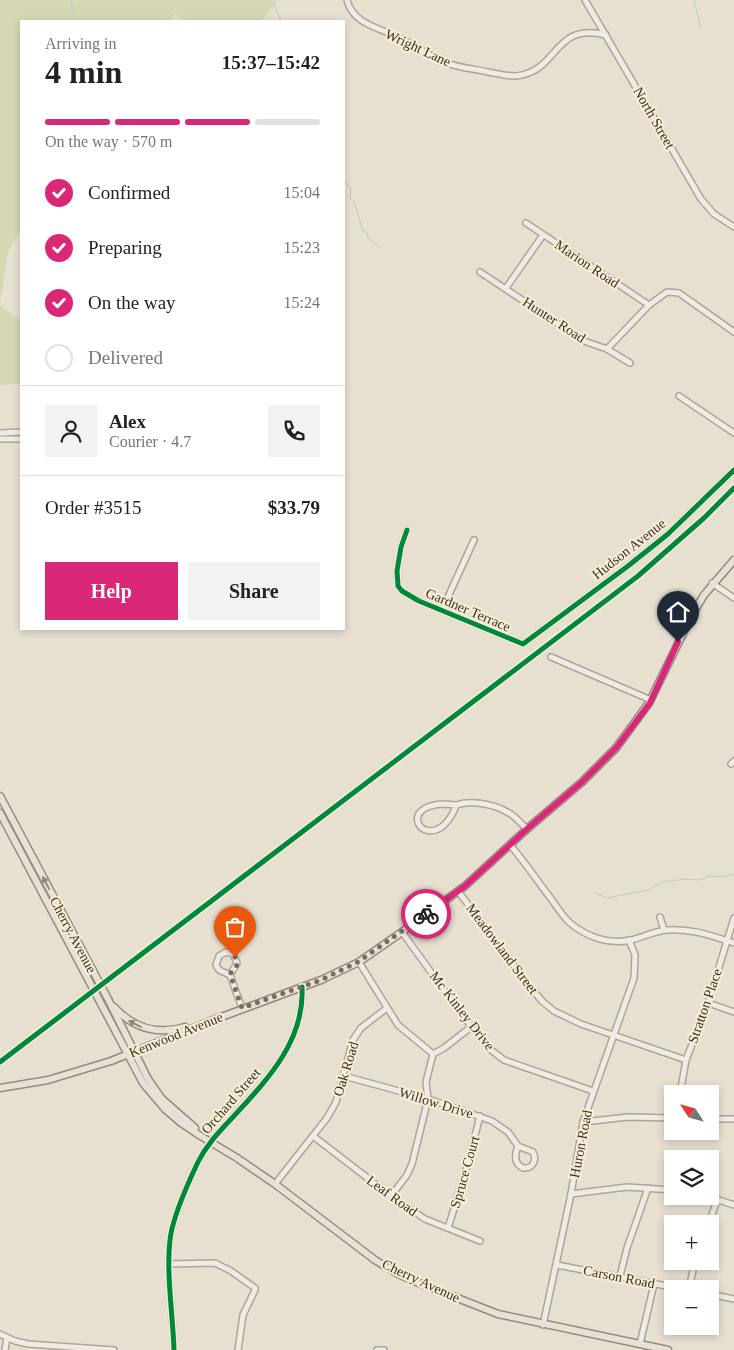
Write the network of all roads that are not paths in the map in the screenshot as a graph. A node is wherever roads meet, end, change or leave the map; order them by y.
1 (347, 0) edge
2 (585, 0) edge
3 (606, 35) junction
4 (526, 223) dead end
5 (734, 227) edge
6 (543, 235) junction
7 (480, 272) dead end
8 (506, 288) junction
9 (649, 305) junction
10 (734, 332) edge
11 (607, 349) junction
12 (630, 363) dead end
13 (679, 396) dead end
14 (0, 432) edge
15 (20, 432) edge
16 (734, 433) edge
17 (0, 439) edge
18 (20, 439) edge
19 (734, 470) edge
20 (408, 530) dead end
21 (474, 540) dead end
22 (734, 560) edge
23 (712, 583) junction
24 (734, 598) edge
25 (442, 610) junction
26 (532, 638) joint
27 (551, 657) dead end
28 (651, 700) junction
29 (0, 796) edge
30 (456, 805) junction
31 (0, 813) edge
32 (527, 829) junction
33 (510, 845) junction
34 (458, 891) junction
35 (660, 917) dead end
36 (734, 918) edge
37 (664, 930) junction
38 (402, 932) junction
39 (629, 940) junction
40 (727, 941) junction
41 (734, 943) edge
42 (358, 962) junction
43 (230, 974) junction
44 (302, 987) junction
45 (108, 999) junction
46 (708, 1003) junction
47 (242, 1008) junction
48 (387, 1008) junction
49 (734, 1012) edge
50 (216, 1019) junction
51 (471, 1027) junction
52 (613, 1034) junction
53 (131, 1053) junction
54 (433, 1054) junction
55 (686, 1060) junction
56 (344, 1076) junction
57 (682, 1085) edge
58 (0, 1088) edge
59 (593, 1091) junction
60 (428, 1100) junction
61 (480, 1116) junction
62 (664, 1118) edge
63 (734, 1118) edge
64 (719, 1119) edge
65 (583, 1122) junction
66 (313, 1136) junction
67 (209, 1140) junction
68 (518, 1146) junction
69 (274, 1184) junction
70 (648, 1188) junction
71 (664, 1189) edge
72 (571, 1194) junction
73 (391, 1196) junction
74 (719, 1200) edge
75 (734, 1205) edge
76 (448, 1228) junction
77 (480, 1241) dead end
78 (169, 1264) junction
79 (557, 1265) junction
80 (620, 1276) junction
81 (654, 1284) junction
82 (664, 1286) edge
83 (719, 1296) edge
84 (734, 1300) edge
85 (543, 1324) junction
86 (0, 1334) edge
87 (7, 1338) junction
88 (640, 1344) junction
89 (5, 1350) edge
90 (114, 1350) edge
91 (174, 1350) edge
92 (238, 1350) edge
93 (377, 1350) edge
94 (384, 1350) edge
95 (668, 1350) edge

1 - 3 street, Wright Lane
2 - 3 street, North Street
3 - 5 street, North Street
4 - 6 street, Marion Road
6 - 8 street
6 - 9 street, Marion Road
7 - 8 street, Hunter Road
8 - 11 street, Hunter Road
9 - 10 street
9 - 11 street
11 - 12 street, Hunter Road
13 - 16 street
14 - 15 street
17 - 18 street
19 - 26 street, Hudson Avenue
20 - 25 street, Gardner Terrace
21 - 25 street
22 - 23 main road, Kenwood Avenue
23 - 24 street
23 - 28 main road, Kenwood Avenue
25 - 26 street, Gardner Terrace
27 - 28 street
28 - 32 main road, Kenwood Avenue
45 -> 29 main road, Cherry Avenue
30 - 30 street
30 - 32 street
31 - 53 main road, Cherry Avenue
32 - 33 main road, Kenwood Avenue
33 - 34 main road, Kenwood Avenue
33 - 39 street
34 - 38 main road, Kenwood Avenue
34 - 52 street, Meadowland Street
35 - 37 street
36 - 40 street, Stratton Place
37 - 39 street
37 - 40 street
38 - 42 main road, Kenwood Avenue
38 - 51 street, Mc Kinley Drive
39 - 52 street, Huron Road
40 - 41 street
40 - 46 street, Stratton Place
42 - 44 main road, Kenwood Avenue
42 - 48 street
43 - 43 street
43 - 47 street
44 - 47 main road, Kenwood Avenue
44 - 67 street, Orchard Street
50 -> 45 main road
45 - 53 main road, Cherry Avenue
46 - 49 street
46 - 55 street, Stratton Place
47 - 50 main road, Kenwood Avenue
48 - 54 street
48 - 56 street, Oak Road
50 - 53 main road, Kenwood Avenue
51 - 54 street
51 - 59 street, Mc Kinley Drive
52 - 55 street, Meadowland Street
52 - 59 street, Huron Road
53 - 58 main road, Kenwood Avenue
53 - 67 main road, Cherry Avenue
54 - 60 street
55 - 57 street, Stratton Place
56 - 60 street, Willow Drive
56 - 66 street, Oak Road
59 - 65 street, Huron Road
60 - 61 street, Willow Drive
60 - 73 street
61 - 68 street, Willow Drive
61 - 76 street, Spruce Court
62 - 65 street
63 - 64 street
65 - 72 street, Huron Road
66 - 69 street, Oak Road
66 - 73 street, Leaf Road
67 - 69 main road, Cherry Avenue
67 - 78 street, Orchard Street
68 - 68 street, Willow Drive
69 - 85 main road, Cherry Avenue
70 - 71 street
70 - 72 street
70 - 80 street
72 - 79 street, Huron Road
73 - 76 street, Leaf Road
74 - 75 street
76 - 77 street, Leaf Road
78 - 91 street, Orchard Street
78 - 92 street
79 - 80 street, Carson Road
79 - 85 street, Huron Road
80 - 81 street, Carson Road
81 - 82 street, Carson Road
81 - 88 street
83 - 84 street
85 - 88 main road, Cherry Avenue
86 - 87 street
87 - 89 street
87 - 90 street
88 - 95 main road, Cherry Avenue
93 - 94 street

